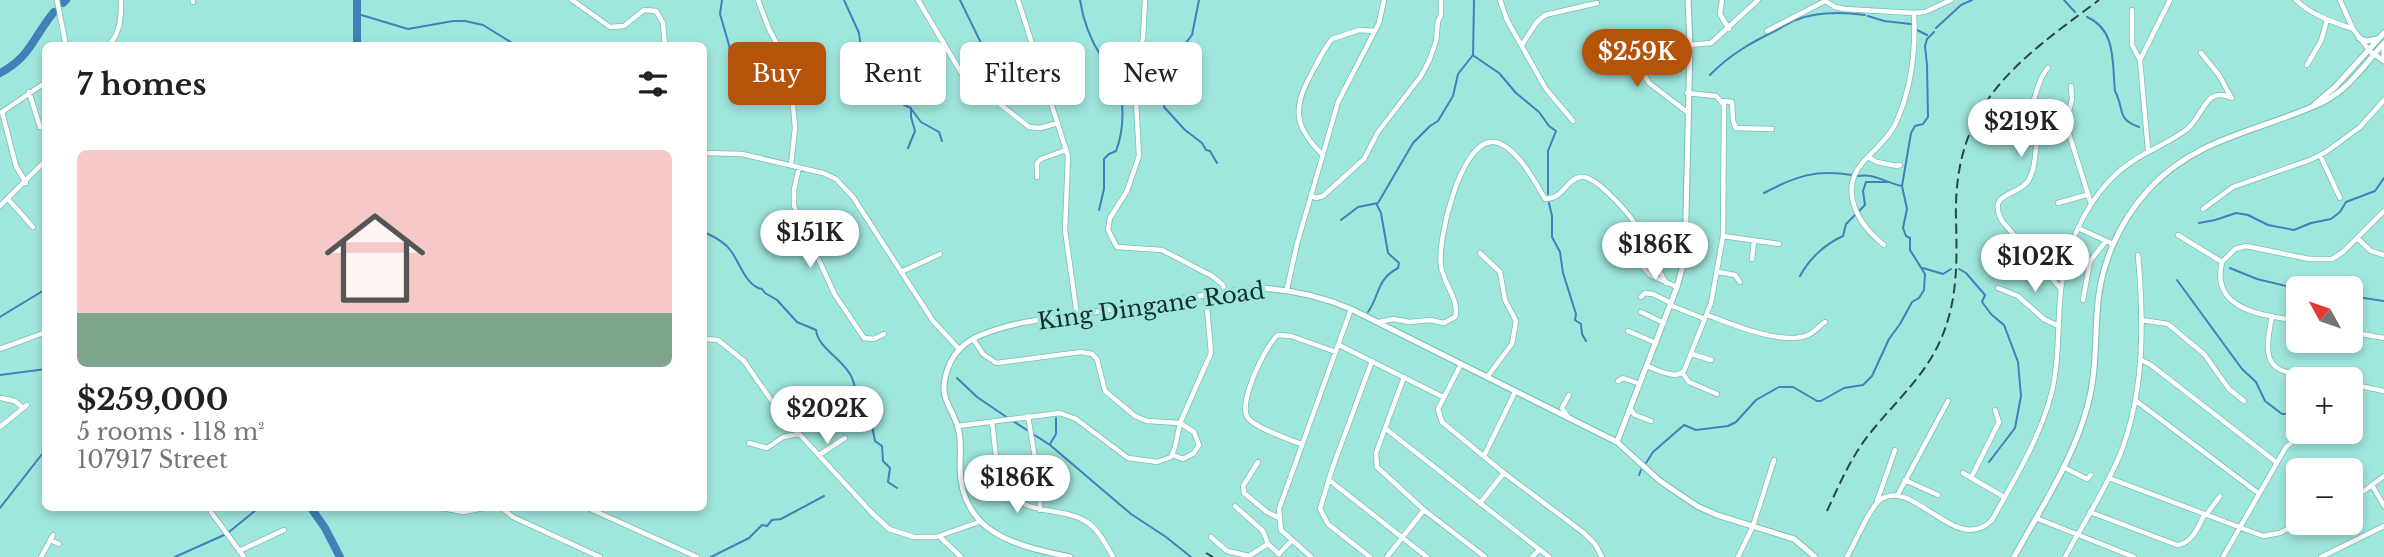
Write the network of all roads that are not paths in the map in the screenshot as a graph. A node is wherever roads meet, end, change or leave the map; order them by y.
1 (57, 0) edge
2 (121, 0) edge
3 (572, 0) edge
4 (758, 0) edge
5 (918, 0) edge
6 (1018, 0) edge
7 (1145, 0) edge
8 (1384, 0) edge
9 (1441, 0) edge
10 (1500, 0) edge
11 (1688, 0) edge
12 (1722, 0) edge
13 (1758, 0) edge
14 (1951, 0) edge
15 (2170, 0) edge
16 (2296, 0) edge
17 (2340, 0) edge
18 (1825, 1) edge
19 (1597, 3) dead end
20 (2132, 10) dead end
21 (1914, 13) junction
22 (2328, 20) junction
23 (1729, 29) junction
24 (2353, 29) junction
25 (1375, 31) junction
26 (1767, 31) dead end
27 (2360, 38) junction
28 (2383, 38) edge
29 (65, 42) edge
30 (111, 42) edge
31 (665, 42) edge
32 (1522, 45) junction
33 (1689, 45) junction
34 (2384, 49) edge
35 (2371, 52) junction
36 (1601, 53) dead end
37 (2201, 53) dead end
38 (2384, 55) edge
39 (2140, 60) junction
40 (2384, 61) edge
41 (2307, 65) dead end
42 (2048, 68) dead end
43 (1642, 71) junction
44 (42, 84) edge
45 (2071, 86) dead end
46 (29, 92) junction
47 (1687, 93) junction
48 (2384, 100) edge
49 (1723, 101) junction
50 (1687, 113) junction
51 (1573, 121) dead end
52 (1058, 123) junction
53 (2066, 124) junction
54 (40, 127) dead end
55 (1772, 129) dead end
56 (2036, 142) junction
57 (1066, 150) junction
58 (2147, 150) junction
59 (707, 153) edge
60 (1323, 155) junction
61 (2320, 155) junction
62 (1868, 157) junction
63 (42, 165) edge
64 (791, 165) junction
65 (1899, 165) dead end
66 (799, 167) junction
67 (1037, 177) dead end
68 (26, 183) junction
69 (2086, 195) junction
70 (1311, 196) junction
71 (2340, 198) dead end
72 (8, 199) junction
73 (2058, 203) dead end
74 (2091, 204) junction
75 (0, 206) edge
76 (2203, 209) dead end
77 (2384, 211) edge
78 (798, 214) junction
79 (33, 227) dead end
80 (2078, 228) junction
81 (779, 229) dead end
82 (2178, 235) dead end
83 (1723, 236) junction
84 (2357, 238) junction
85 (1668, 241) dead end
86 (1754, 241) junction
87 (2109, 243) junction
88 (1779, 244) dead end
89 (1884, 245) dead end
90 (1480, 253) dead end
91 (1630, 253) dead end
92 (940, 254) dead end
93 (2138, 255) dead end
94 (2384, 255) edge
95 (1653, 259) junction
96 (1752, 259) dead end
97 (2222, 262) junction
98 (901, 272) junction
99 (1718, 272) junction
100 (1740, 282) dead end
101 (1666, 283) junction
102 (1677, 287) junction
103 (1998, 288) dead end
104 (1287, 289) junction
105 (2061, 289) junction
106 (1225, 292) junction
107 (1206, 296) junction
108 (1641, 297) dead end
109 (2083, 300) dead end
110 (1671, 304) junction
111 (1351, 309) junction
112 (1641, 312) dead end
113 (1077, 315) junction
114 (2272, 316) junction
115 (1706, 317) junction
116 (2286, 319) edge
117 (2141, 320) junction
118 (1825, 322) dead end
119 (1378, 323) junction
120 (1664, 323) junction
121 (2059, 326) junction
122 (1628, 331) dead end
123 (42, 333) edge
124 (884, 334) dead end
125 (2363, 334) edge
126 (2384, 338) edge
127 (707, 339) edge
128 (973, 339) junction
129 (1656, 343) junction
130 (1339, 345) junction
131 (0, 349) edge
132 (959, 349) junction
133 (1336, 352) junction
134 (1692, 354) junction
135 (1712, 360) dead end
136 (2141, 360) junction
137 (1372, 361) junction
138 (1461, 364) junction
139 (1647, 366) junction
140 (2286, 371) edge
141 (1683, 373) junction
142 (1404, 377) junction
143 (1487, 377) junction
144 (1618, 381) dead end
145 (1640, 384) junction
146 (2363, 387) edge
147 (2384, 391) edge
148 (1516, 392) junction
149 (1717, 394) dead end
150 (1569, 395) dead end
151 (1444, 397) junction
152 (1, 398) edge
153 (2135, 400) junction
154 (1948, 401) dead end
155 (2244, 401) dead end
156 (1630, 409) junction
157 (1995, 410) dead end
158 (1027, 416) junction
159 (1568, 418) junction
160 (1651, 421) dead end
161 (992, 422) junction
162 (1180, 423) junction
163 (958, 426) junction
164 (0, 427) edge
165 (1386, 429) junction
166 (799, 434) junction
167 (845, 438) dead end
168 (1617, 442) junction
169 (750, 443) dead end
170 (1301, 444) junction
171 (2290, 444) edge
172 (1895, 450) dead end
173 (819, 455) junction
174 (1173, 455) junction
175 (1484, 456) junction
176 (1774, 460) dead end
177 (1258, 462) dead end
178 (2276, 462) junction
179 (2063, 467) junction
180 (1504, 473) junction
181 (1963, 473) dead end
182 (2091, 475) dead end
183 (2384, 476) edge
184 (1971, 478) junction
185 (2109, 478) junction
186 (1329, 480) junction
187 (1905, 480) junction
188 (2372, 485) junction
189 (2363, 490) edge
190 (2258, 494) junction
191 (1938, 495) dead end
192 (1897, 496) junction
193 (2220, 496) dead end
194 (2005, 497) junction
195 (1877, 502) junction
196 (1480, 503) junction
197 (1235, 506) dead end
198 (2384, 506) edge
199 (1040, 510) junction
200 (1424, 510) junction
201 (506, 511) edge
202 (595, 511) edge
203 (211, 512) dead end
204 (2090, 512) junction
205 (2205, 515) junction
206 (1279, 517) junction
207 (2036, 518) junction
208 (979, 522) junction
209 (1753, 526) junction
210 (2384, 526) edge
211 (2239, 528) junction
212 (2286, 529) edge
213 (284, 530) dead end
214 (2077, 535) junction
215 (940, 537) junction
216 (1211, 537) dead end
217 (1402, 537) junction
218 (1291, 541) junction
219 (58, 544) dead end
220 (1268, 544) junction
221 (1539, 550) junction
222 (239, 551) junction
223 (2124, 555) edge
224 (41, 557) edge
225 (244, 557) edge
226 (600, 557) edge
227 (697, 557) edge
228 (961, 557) edge
229 (1070, 557) edge
230 (1113, 557) edge
231 (1311, 557) edge
232 (1370, 557) edge
233 (1387, 557) edge
234 (1427, 557) edge
235 (1485, 557) edge
236 (1532, 557) edge
237 (1549, 557) edge
238 (1602, 557) edge
239 (1738, 557) edge
240 (1815, 557) edge
241 (1847, 557) edge
242 (2014, 557) edge
243 (2065, 557) edge
244 (2134, 557) edge
245 (2223, 557) edge
246 (2320, 557) edge

1 - 29 street
2 - 30 street
3 - 31 street
4 - 64 street
5 - 52 street
6 - 52 street
7 - 106 street
8 - 25 street
9 - 70 street
10 - 32 street
11 - 33 street
12 - 23 street
13 - 23 street
14 - 21 street
15 - 39 street
16 - 22 street
17 - 24 street
18 - 21 street
18 - 26 street
19 - 32 street
20 - 39 street
21 - 62 street
22 - 24 street
22 - 41 street
23 - 33 street
24 - 27 street
25 - 60 street
25 - 60 street
27 - 28 street
27 - 35 street
28 - 35 street
32 - 51 street
33 - 43 street
33 - 47 street
34 - 38 street
35 - 40 street
35 - 87 street
36 - 43 street
37 - 58 street
39 - 58 street
42 - 56 street
43 - 50 street
44 - 46 street
45 - 53 street
46 - 54 street
46 - 68 street
47 - 49 street
47 - 50 street
48 - 61 street
49 - 55 street
49 - 83 street
50 - 102 street
52 - 57 street
53 - 56 street
53 - 69 street
56 - 105 street
57 - 67 street
57 - 113 street
58 - 74 street
59 - 64 street
60 - 70 street
61 - 71 street
61 - 76 street
62 - 65 street
62 - 89 street
63 - 68 street
64 - 66 street
66 - 78 street
66 - 98 street
68 - 72 street
69 - 73 street
69 - 74 street
70 - 104 street
72 - 75 street
72 - 79 street
74 - 80 street
77 - 84 street
78 - 81 street
78 - 124 street
80 - 87 street
80 - 105 street
82 - 97 street
83 - 86 street
83 - 99 street
84 - 94 street
84 - 97 street
85 - 95 street
86 - 88 street
86 - 96 street
87 - 109 street
87 - 179 street
90 - 143 street
91 - 101 street
92 - 98 street
93 - 117 street
95 - 101 street
95 - 119 street
97 - 114 street
98 - 132 street
99 - 100 street
99 - 115 street
101 - 102 street
102 - 110 street
103 - 121 street
104 - 106 street, King Dingane Road
104 - 111 street, King Dingane Road
105 - 121 street
106 - 107 street, King Dingane Road
107 - 113 street, King Dingane Road
107 - 162 street
108 - 110 street
110 - 115 street
110 - 120 street
111 - 119 street, King Dingane Road
111 - 130 street
112 - 120 street
113 - 128 street, King Dingane Road
114 - 116 street
114 - 140 street
115 - 118 street
115 - 134 street
117 - 136 street
117 - 155 street
119 - 138 street, King Dingane Road
120 - 129 street
121 - 194 street
122 - 129 street
123 - 131 street
125 - 126 street
127 - 166 street
128 - 132 street, King Dingane Road
128 - 162 street
129 - 139 street
130 - 133 street
130 - 137 street
132 - 163 street
133 - 170 street
133 - 170 street
134 - 135 street
134 - 141 street
136 - 153 street
136 - 178 street
137 - 142 street
137 - 186 street
138 - 143 street, King Dingane Road
138 - 151 street
139 - 141 street
139 - 145 street
141 - 149 street
142 - 151 street
142 - 165 street
143 - 148 street, King Dingane Road
144 - 145 street
145 - 156 street
146 - 147 street
148 - 159 street, King Dingane Road
148 - 175 street
150 - 159 street
151 - 175 street
152 - 164 street
153 - 185 street
153 - 190 street
154 - 187 street
156 - 160 street
156 - 168 street
157 - 184 street
158 - 161 street
158 - 174 street
158 - 199 street
159 - 168 street, King Dingane Road
161 - 163 street
161 - 199 street
162 - 174 street
162 - 174 street
163 - 208 street
165 - 196 street
165 - 200 street
166 - 169 street
166 - 173 street
167 - 173 street
168 - 209 street, King Dingane Road
170 - 206 street
171 - 178 street
172 - 195 street
173 - 215 street
175 - 180 street
176 - 209 street
177 - 206 street
178 - 190 street
179 - 182 street
179 - 207 street
180 - 196 street
180 - 238 street
181 - 184 street
183 - 188 street
184 - 194 street
185 - 204 street
185 - 205 street
186 - 217 street
186 - 232 street
187 - 191 street
187 - 192 street
188 - 189 street
188 - 198 street
190 - 211 street
192 - 194 street
192 - 195 street
193 - 205 street
195 - 241 street
196 - 221 street
197 - 220 street
199 - 230 street
200 - 217 street
200 - 235 street
201 - 226 street
202 - 227 street
203 - 222 street
204 - 205 street
204 - 214 street
205 - 211 street
206 - 218 street
207 - 214 street
207 - 242 street
208 - 215 street
208 - 229 street
209 - 239 street
209 - 240 street, King Dingane Road
210 - 246 street
211 - 212 street
211 - 245 street
213 - 222 street
214 - 223 street
214 - 243 street
215 - 228 street
216 - 220 street
217 - 233 street
217 - 234 street
218 - 220 street
218 - 231 street
219 - 224 street
221 - 236 street
221 - 237 street
222 - 225 street
223 - 244 street

